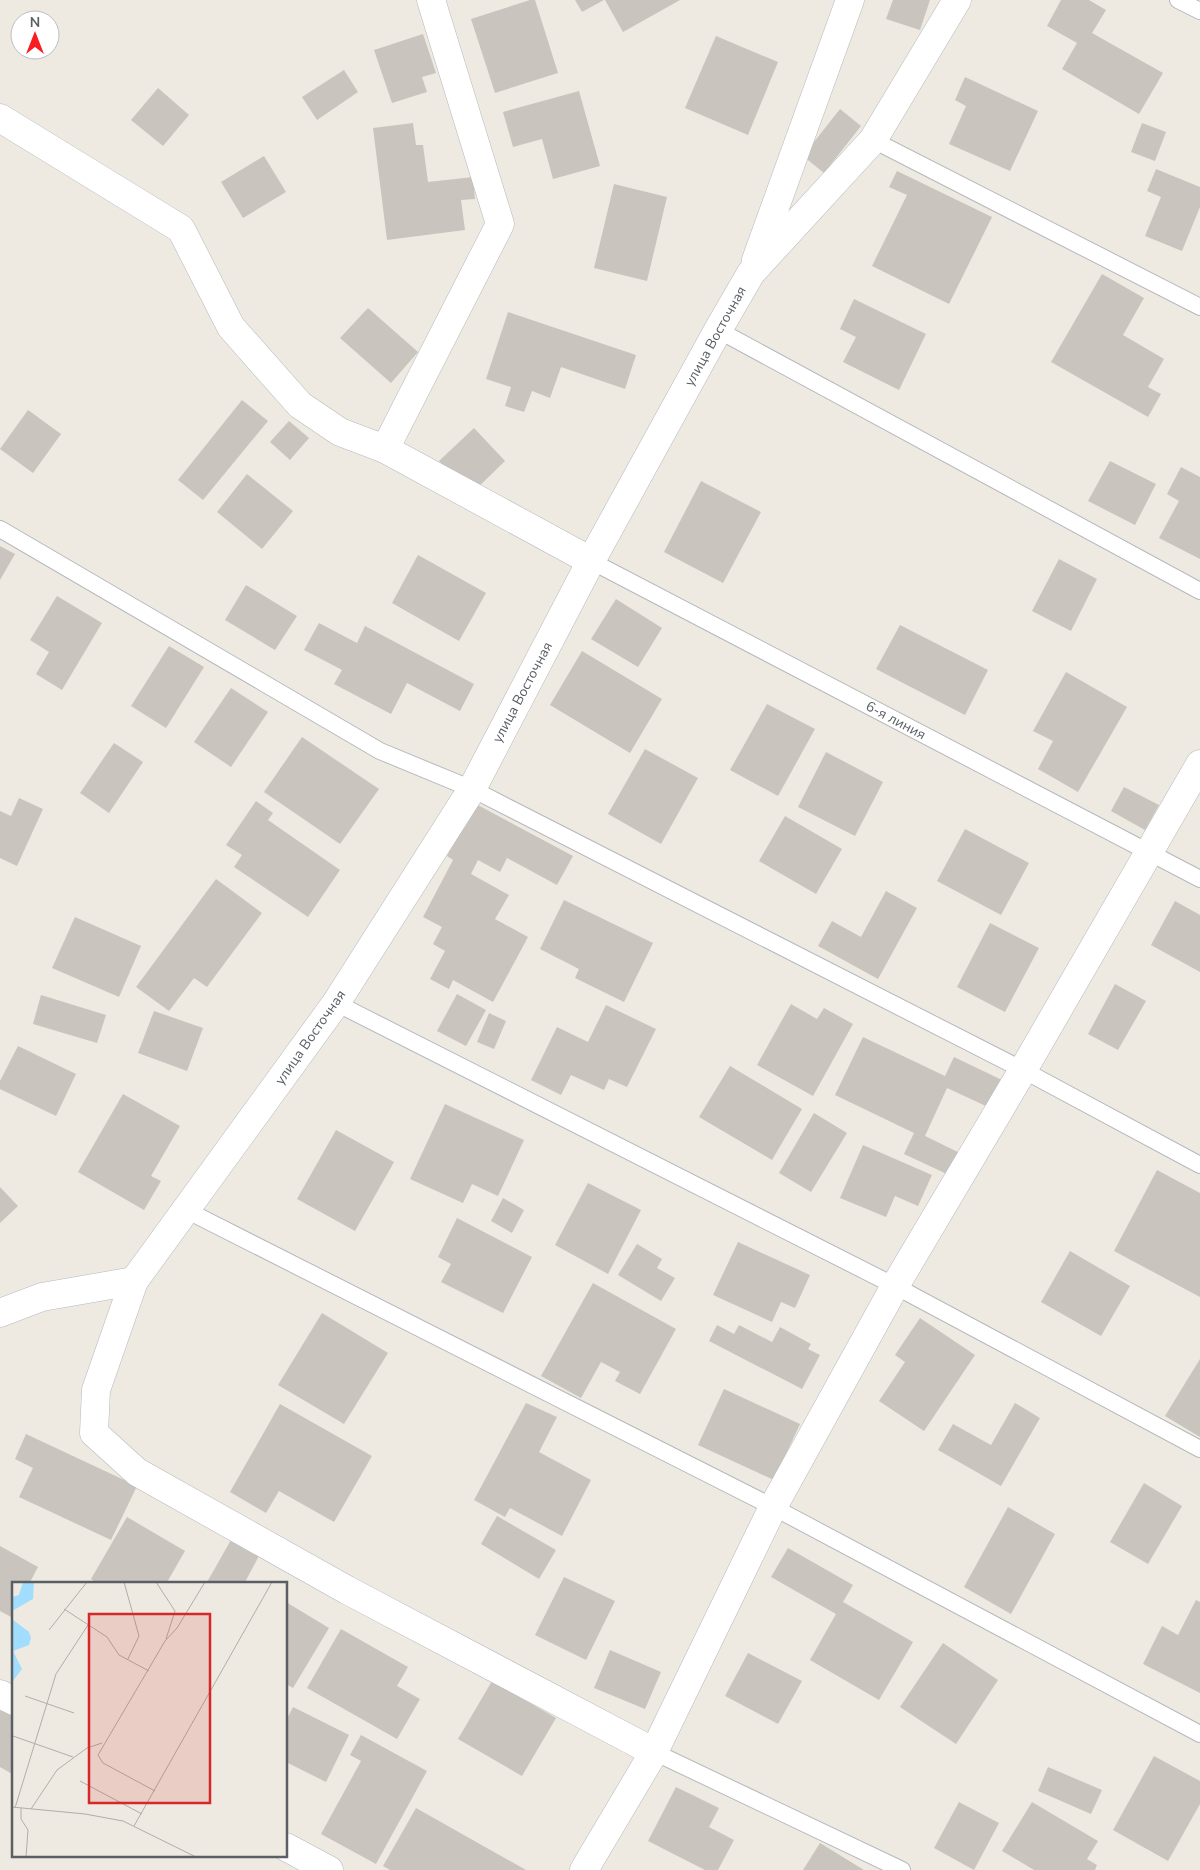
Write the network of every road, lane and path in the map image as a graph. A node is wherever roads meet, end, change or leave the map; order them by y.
1 (431, 0) edge
2 (850, 0) edge
3 (957, 0) edge
4 (1178, 0) edge
5 (1200, 11) edge
6 (0, 118) edge
7 (873, 140) junction
8 (751, 273) junction
9 (1200, 307) edge
10 (718, 330) junction
11 (385, 449) junction
12 (0, 529) edge
13 (591, 561) junction
14 (1200, 591) edge
15 (1200, 764) edge
16 (472, 789) junction
17 (1150, 853) junction
18 (1200, 880) edge
19 (336, 1003) junction
20 (1023, 1070) junction
21 (1200, 1165) edge
22 (186, 1210) junction
23 (134, 1281) junction
24 (895, 1286) junction
25 (0, 1313) edge
26 (1200, 1449) edge
27 (773, 1507) junction
28 (0, 1694) edge
29 (12, 1700) edge
30 (1200, 1734) edge
31 (654, 1752) junction
32 (288, 1848) edge
33 (329, 1870) edge
34 (584, 1870) edge
35 (902, 1870) edge

1 - 11 street
2 - 8 street
3 - 7 street, улица Восточная
4 - 5 lane
6 - 11 street
7 - 8 street, улица Восточная
7 - 9 lane
8 - 10 street, улица Восточная
10 - 13 street, улица Восточная
10 - 14 lane
11 - 13 street
12 - 16 lane
13 - 16 street, улица Восточная
13 - 17 lane, 6-я линия
15 - 17 street
16 - 19 street, улица Восточная
16 - 20 lane
17 - 18 lane, 6-я линия
17 - 20 street
19 - 22 street, улица Восточная
19 - 24 lane
20 - 21 lane
20 - 24 street
22 - 23 street, улица Восточная
22 - 27 lane
23 - 25 street
23 - 31 street, улица Восточная
24 - 26 lane
24 - 27 street
27 - 30 lane
27 - 31 street
28 - 29 street
31 - 34 street
31 - 35 lane
32 - 33 street

